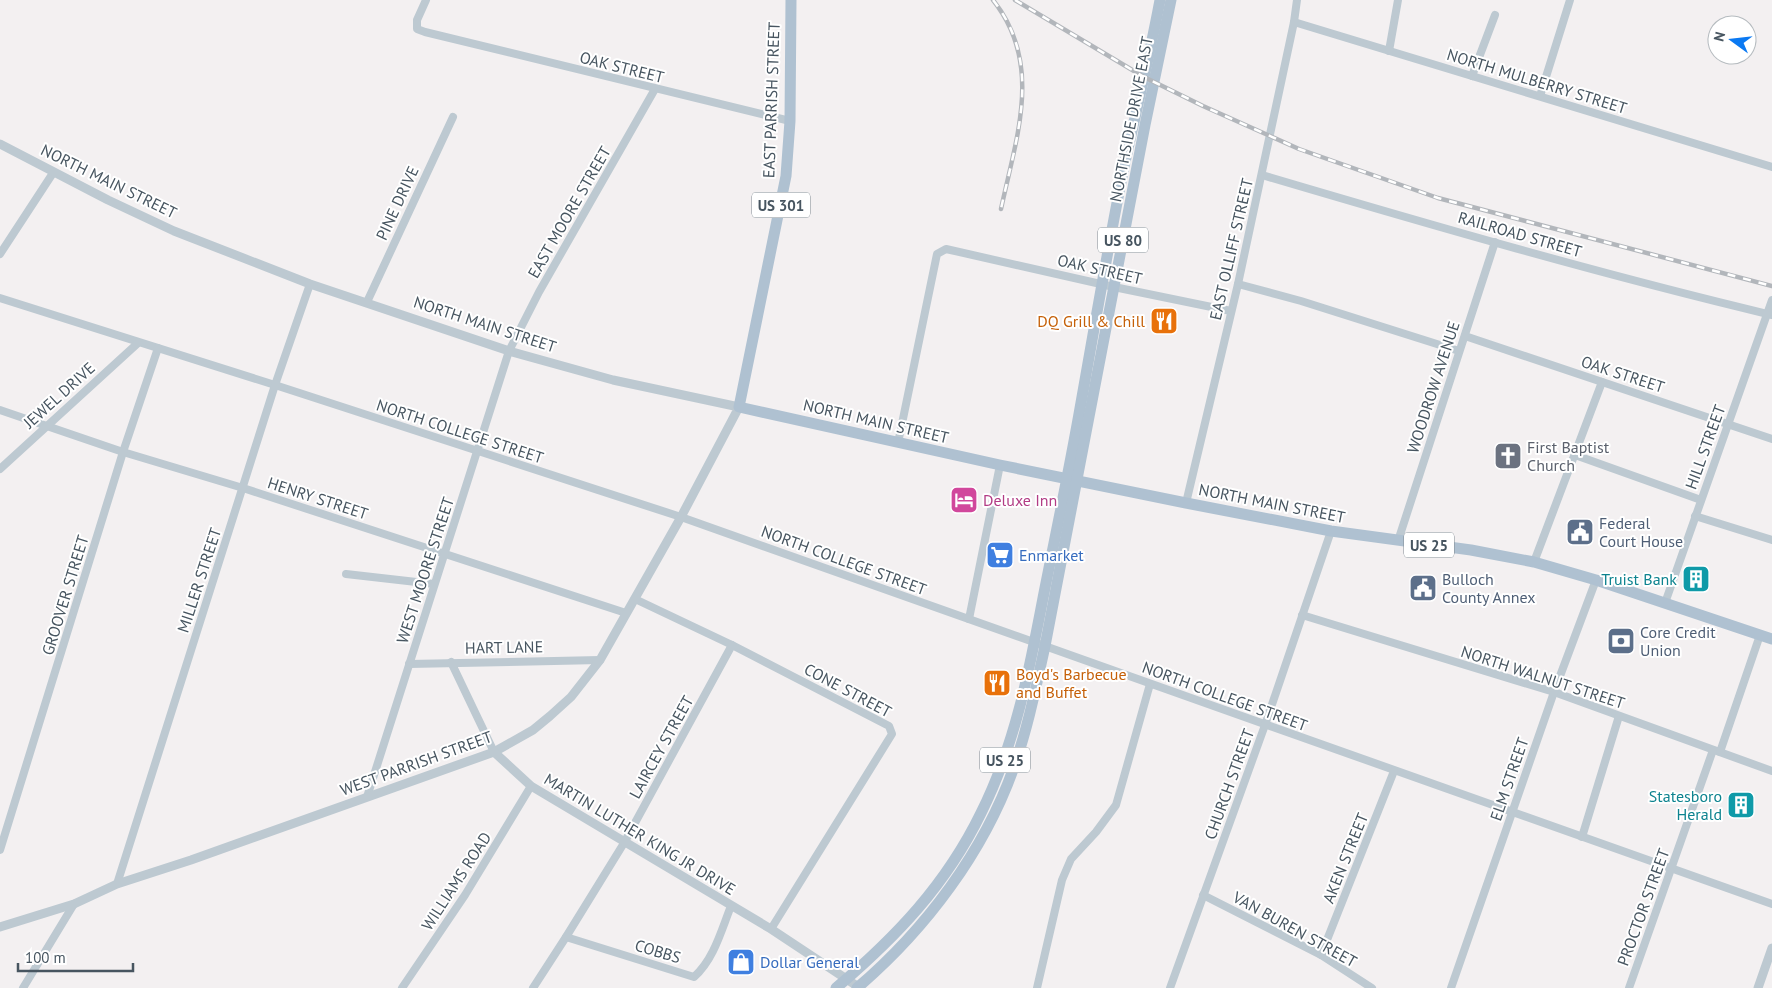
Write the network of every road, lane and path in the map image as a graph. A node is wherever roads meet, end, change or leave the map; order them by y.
1 (426, 0) edge
2 (791, 0) edge
3 (1160, 0) edge
4 (1171, 0) edge
5 (1297, 0) edge
6 (1398, 0) edge
7 (1570, 0) edge
8 (1496, 14) dead end
9 (1294, 22) junction
10 (1389, 52) junction
11 (1472, 76) junction
12 (655, 89) junction
13 (1540, 96) junction
14 (453, 117) dead end
15 (790, 121) junction
16 (0, 144) edge
17 (1772, 167) edge
18 (53, 173) junction
19 (1262, 175) junction
20 (1495, 242) junction
21 (0, 254) edge
22 (310, 284) junction
23 (1238, 284) junction
24 (1102, 285) junction
25 (1114, 287) junction
26 (0, 298) edge
27 (1772, 300) edge
28 (367, 302) junction
29 (1231, 311) junction
30 (1770, 314) edge
31 (1465, 336) junction
32 (138, 343) junction
33 (158, 348) junction
34 (509, 351) junction
35 (1459, 351) junction
36 (1602, 382) junction
37 (275, 385) junction
38 (739, 407) junction
39 (0, 410) edge
40 (1728, 424) junction
41 (46, 426) junction
42 (1772, 439) edge
43 (898, 443) junction
44 (478, 451) junction
45 (123, 452) junction
46 (1575, 455) junction
47 (1000, 465) junction
48 (0, 469) edge
49 (1072, 480) junction
50 (243, 488) junction
51 (1701, 500) junction
52 (1186, 503) junction
53 (1695, 516) junction
54 (681, 517) junction
55 (1331, 531) junction
56 (1772, 540) edge
57 (1398, 541) junction
58 (444, 555) junction
59 (1534, 562) junction
60 (346, 574) dead end
61 (1596, 580) junction
62 (434, 584) junction
63 (635, 598) junction
64 (1665, 603) junction
65 (626, 613) junction
66 (1302, 616) junction
67 (969, 619) junction
68 (1760, 635) junction
69 (1772, 639) edge
70 (1040, 644) junction
71 (732, 645) junction
72 (600, 660) junction
73 (452, 662) junction
74 (409, 664) junction
75 (1150, 684) junction
76 (1554, 692) junction
77 (1619, 716) junction
78 (1265, 725) junction
79 (1716, 751) junction
80 (494, 752) junction
81 (1394, 771) junction
82 (1772, 771) edge
83 (531, 786) junction
84 (368, 797) junction
85 (1512, 812) junction
86 (1582, 837) junction
87 (624, 843) junction
88 (0, 850) edge
89 (1671, 869) junction
90 (117, 884) junction
91 (1203, 895) junction
92 (74, 904) junction
93 (1772, 904) edge
94 (731, 906) junction
95 (0, 927) edge
96 (771, 930) junction
97 (566, 938) junction
98 (1772, 948) edge
99 (1321, 955) junction
100 (846, 980) junction
101 (23, 988) edge
102 (402, 988) edge
103 (532, 988) edge
104 (836, 988) edge
105 (858, 988) edge
106 (1037, 988) edge
107 (1170, 988) edge
108 (1372, 988) edge
109 (1451, 988) edge
110 (1629, 988) edge
111 (1758, 988) edge

1 - 12 street, OAK STREET
2 - 15 main road, EAST PARRISH STREET / US 301
3 - 24 main road, NORTHSIDE DRIVE EAST / US 80
4 - 25 main road, NORTHSIDE DRIVE EAST / US 80
5 - 9 street, EAST OLLIFF STREET
6 - 10 street
7 - 13 street
8 - 11 street
9 - 10 street, NORTH MULBERRY STREET
9 - 19 street, EAST OLLIFF STREET
10 - 11 street, NORTH MULBERRY STREET
11 - 13 street, NORTH MULBERRY STREET
12 - 15 street, OAK STREET
12 - 34 street, EAST MOORE STREET
13 - 17 street, NORTH MULBERRY STREET
14 - 28 street, PINE DRIVE
15 - 38 main road, EAST PARRISH STREET / US 301
16 - 18 street, NORTH MAIN STREET
18 - 21 street
18 - 22 street, NORTH MAIN STREET
19 - 20 street, RAILROAD STREET
19 - 23 street, EAST OLLIFF STREET
20 - 30 street, RAILROAD STREET
20 - 31 street, WOODROW AVENUE
22 - 28 street, NORTH MAIN STREET
22 - 37 street, MILLER STREET
23 - 29 street, EAST OLLIFF STREET
23 - 35 street
24 - 25 street, OAK STREET
24 - 43 street, OAK STREET
24 - 49 main road, NORTHSIDE DRIVE EAST / US 80
25 - 29 street, OAK STREET
25 - 49 main road, NORTHSIDE DRIVE EAST / US 80
26 - 32 street, NORTH COLLEGE STREET
27 - 30 street, HILL STREET
28 - 34 street, NORTH MAIN STREET
29 - 52 street, EAST OLLIFF STREET
30 - 40 street, HILL STREET
31 - 35 street, WOODROW AVENUE
31 - 36 street, OAK STREET
32 - 33 street, NORTH COLLEGE STREET
32 - 41 street, JEWEL DRIVE
33 - 37 street, NORTH COLLEGE STREET
33 - 45 street, GROOVER STREET
34 - 38 street, NORTH MAIN STREET
34 - 44 street, WEST MOORE STREET
35 - 57 street, WOODROW AVENUE
36 - 40 street, OAK STREET
36 - 46 street
37 - 44 street, NORTH COLLEGE STREET
37 - 50 street, MILLER STREET
38 - 43 main road, NORTH MAIN STREET
38 - 54 street, WEST PARRISH STREET
39 - 41 street, HENRY STREET
40 - 42 street, OAK STREET
40 - 51 street, HILL STREET
41 - 45 street, HENRY STREET
41 - 48 street, JEWEL DRIVE
43 - 47 main road, NORTH MAIN STREET
44 - 54 street, NORTH COLLEGE STREET
44 - 58 street, WEST MOORE STREET
45 - 50 street, HENRY STREET
45 - 88 street, GROOVER STREET
46 - 51 street
46 - 59 street
47 - 49 main road, NORTH MAIN STREET
47 - 67 street
49 - 52 main road, NORTH MAIN STREET / US 25
49 - 70 main road, US 25
50 - 58 street, HENRY STREET
50 - 90 street, MILLER STREET
51 - 53 street, HILL STREET
52 - 55 main road, NORTH MAIN STREET / US 25
53 - 56 street
53 - 64 street, HILL STREET
54 - 63 street, WEST PARRISH STREET
54 - 67 street, NORTH COLLEGE STREET
55 - 57 main road, NORTH MAIN STREET / US 25
55 - 66 street, CHURCH STREET
57 - 59 main road, NORTH MAIN STREET / US 25
58 - 62 street, WEST MOORE STREET
58 - 65 street, HENRY STREET
59 - 61 main road, NORTH MAIN STREET / US 25
60 - 62 street
61 - 64 main road, NORTH MAIN STREET / US 25
61 - 76 street, ELM STREET
62 - 74 street, WEST MOORE STREET
63 - 65 street, WEST PARRISH STREET
63 - 71 street, CONE STREET
64 - 68 main road, NORTH MAIN STREET / US 25
65 - 72 street, WEST PARRISH STREET
66 - 76 street, NORTH WALNUT STREET
66 - 78 street, CHURCH STREET
67 - 70 street, NORTH COLLEGE STREET
68 - 69 main road, NORTH MAIN STREET / US 25
68 - 79 street, PROCTOR STREET
70 - 75 street, NORTH COLLEGE STREET
70 - 100 main road, US 25
70 - 105 main road, US 25
71 - 87 street, LAIRCEY STREET
71 - 96 street, CONE STREET
72 - 73 street, HART LANE
72 - 80 street, WEST PARRISH STREET
73 - 74 street, HART LANE
73 - 80 street, MARTIN LUTHER KING JR DRIVE
74 - 84 street, WEST MOORE STREET
75 - 78 street, NORTH COLLEGE STREET
75 - 106 street
76 - 77 street, NORTH WALNUT STREET
76 - 85 street, ELM STREET
77 - 79 street, NORTH WALNUT STREET
77 - 86 street
78 - 81 street, NORTH COLLEGE STREET
78 - 91 street, CHURCH STREET
79 - 82 street, NORTH WALNUT STREET
79 - 89 street, PROCTOR STREET
80 - 83 street, MARTIN LUTHER KING JR DRIVE
80 - 84 street, WEST PARRISH STREET
81 - 85 street, NORTH COLLEGE STREET
81 - 99 street, AKEN STREET
83 - 87 street, MARTIN LUTHER KING JR DRIVE
83 - 102 street, WILLIAMS ROAD
84 - 90 street, WEST PARRISH STREET
85 - 86 street, NORTH COLLEGE STREET
85 - 109 street, ELM STREET
86 - 89 street, NORTH COLLEGE STREET
87 - 94 street, MARTIN LUTHER KING JR DRIVE
87 - 97 street, LAIRCEY STREET
89 - 93 street, NORTH COLLEGE STREET
89 - 110 street, PROCTOR STREET
90 - 92 street, WEST PARRISH STREET
91 - 99 street, VAN BUREN STREET
91 - 107 street, CHURCH STREET
92 - 95 street, WEST PARRISH STREET
92 - 101 street
94 - 96 street, MARTIN LUTHER KING JR DRIVE
94 - 97 street, COBBS
96 - 100 street, MARTIN LUTHER KING JR DRIVE
97 - 103 street, LAIRCEY STREET
98 - 111 street
99 - 108 street, VAN BUREN STREET
100 - 104 main road, US 25
100 - 105 street, MARTIN LUTHER KING JR DRIVE

